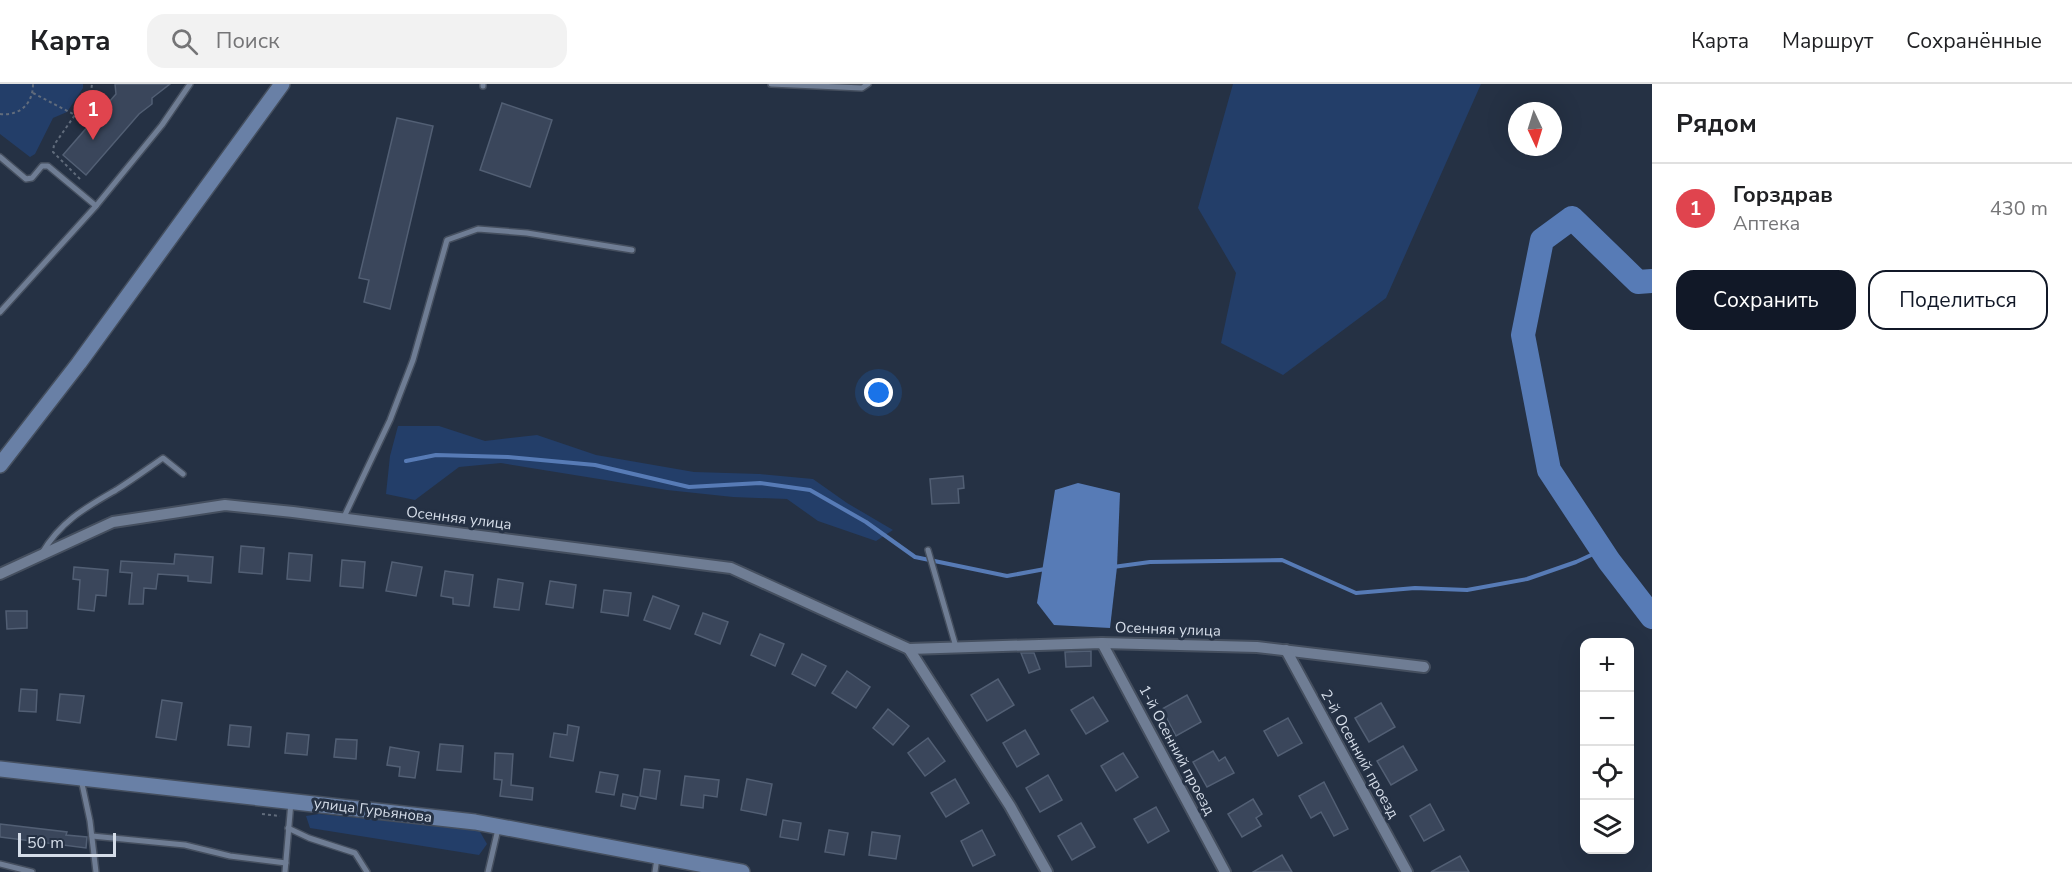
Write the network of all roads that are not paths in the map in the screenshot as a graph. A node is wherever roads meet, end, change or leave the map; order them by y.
1 (190, 84) edge
2 (282, 84) edge
3 (771, 84) edge
4 (868, 84) edge
5 (0, 157) edge
6 (96, 206) junction
7 (632, 250) dead end
8 (0, 312) edge
9 (0, 465) edge
10 (183, 474) dead end
11 (343, 519) junction
12 (928, 550) dead end
13 (40, 555) junction
14 (0, 574) edge
15 (1102, 643) junction
16 (956, 647) junction
17 (909, 649) junction
18 (1286, 650) junction
19 (1424, 667) dead end
20 (0, 769) edge
21 (80, 778) junction
22 (291, 801) junction
23 (498, 827) junction
24 (288, 828) junction
25 (92, 836) junction
26 (658, 856) junction
27 (286, 863) junction
28 (0, 864) edge
29 (32, 872) edge
30 (96, 872) edge
31 (285, 872) edge
32 (367, 872) edge
33 (488, 872) edge
34 (655, 872) edge
35 (742, 872) edge
36 (1047, 872) edge
37 (1225, 872) edge
38 (1407, 872) edge

1 - 6 lane
2 - 9 street
3 - 4 lane
5 - 6 lane
6 - 8 lane
7 - 11 lane
10 - 13 lane
11 - 13 street, Осенняя улица
11 - 17 street, Осенняя улица
12 - 16 lane
13 - 14 street, Осенняя улица
15 - 16 street, Осенняя улица
15 - 18 street, Осенняя улица
15 - 37 street, 1-й Осенний проезд
16 - 17 street, Осенняя улица
17 - 36 street
18 - 19 street, Осенняя улица
18 - 38 street, 2-й Осенний проезд
20 - 21 street, улица Гурьянова
21 - 22 street, улица Гурьянова
21 - 25 lane
22 - 23 street, улица Гурьянова
22 - 24 lane
23 - 26 street, улица Гурьянова
23 - 33 lane
24 - 27 lane
24 - 32 lane
25 - 27 lane
25 - 30 lane
26 - 34 lane
26 - 35 street, улица Гурьянова
27 - 31 lane
28 - 29 lane

